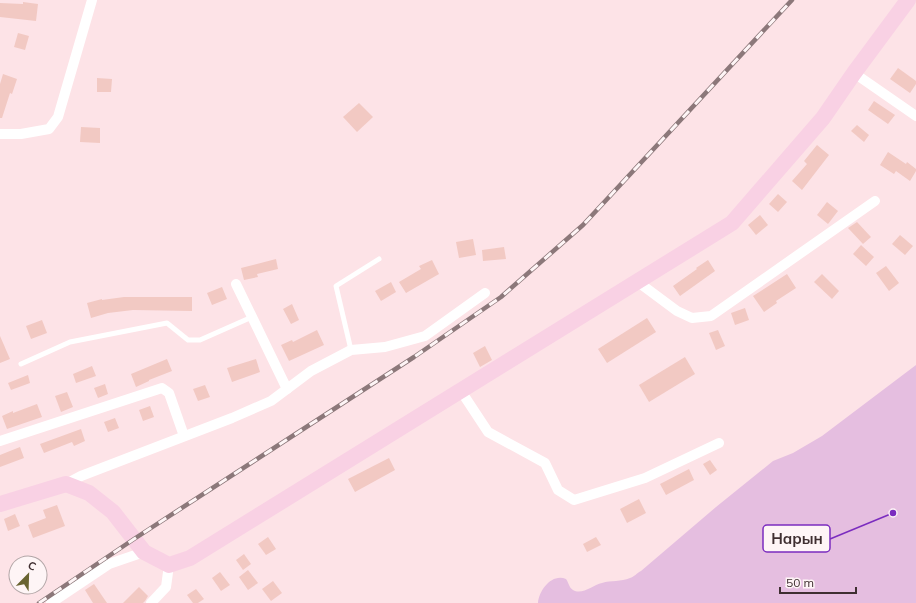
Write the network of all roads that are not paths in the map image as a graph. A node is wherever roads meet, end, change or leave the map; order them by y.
1 (92, 0) edge
2 (908, 0) edge
3 (916, 5) edge
4 (854, 73) junction
5 (916, 116) edge
6 (0, 134) edge
7 (875, 201) dead end
8 (379, 259) dead end
9 (638, 282) junction
10 (236, 284) dead end
11 (485, 293) dead end
12 (252, 317) junction
13 (351, 350) junction
14 (21, 364) dead end
15 (287, 389) junction
16 (461, 391) junction
17 (184, 436) junction
18 (0, 441) edge
19 (719, 442) dead end
20 (66, 484) junction
21 (0, 504) edge
22 (144, 552) junction
23 (169, 565) junction
24 (51, 603) edge
25 (151, 603) edge

1 - 6 street
2 - 3 street
2 - 4 main road
4 - 5 street
4 - 9 main road
7 - 9 street
8 - 13 lane
9 - 16 main road
10 - 12 street
11 - 13 street
12 - 14 lane
12 - 15 street
13 - 15 street
15 - 17 street
16 - 19 street
16 - 23 main road
17 - 18 street
17 - 20 street
20 - 21 main road
20 - 22 main road
22 - 23 main road
22 - 24 street
23 - 25 street

